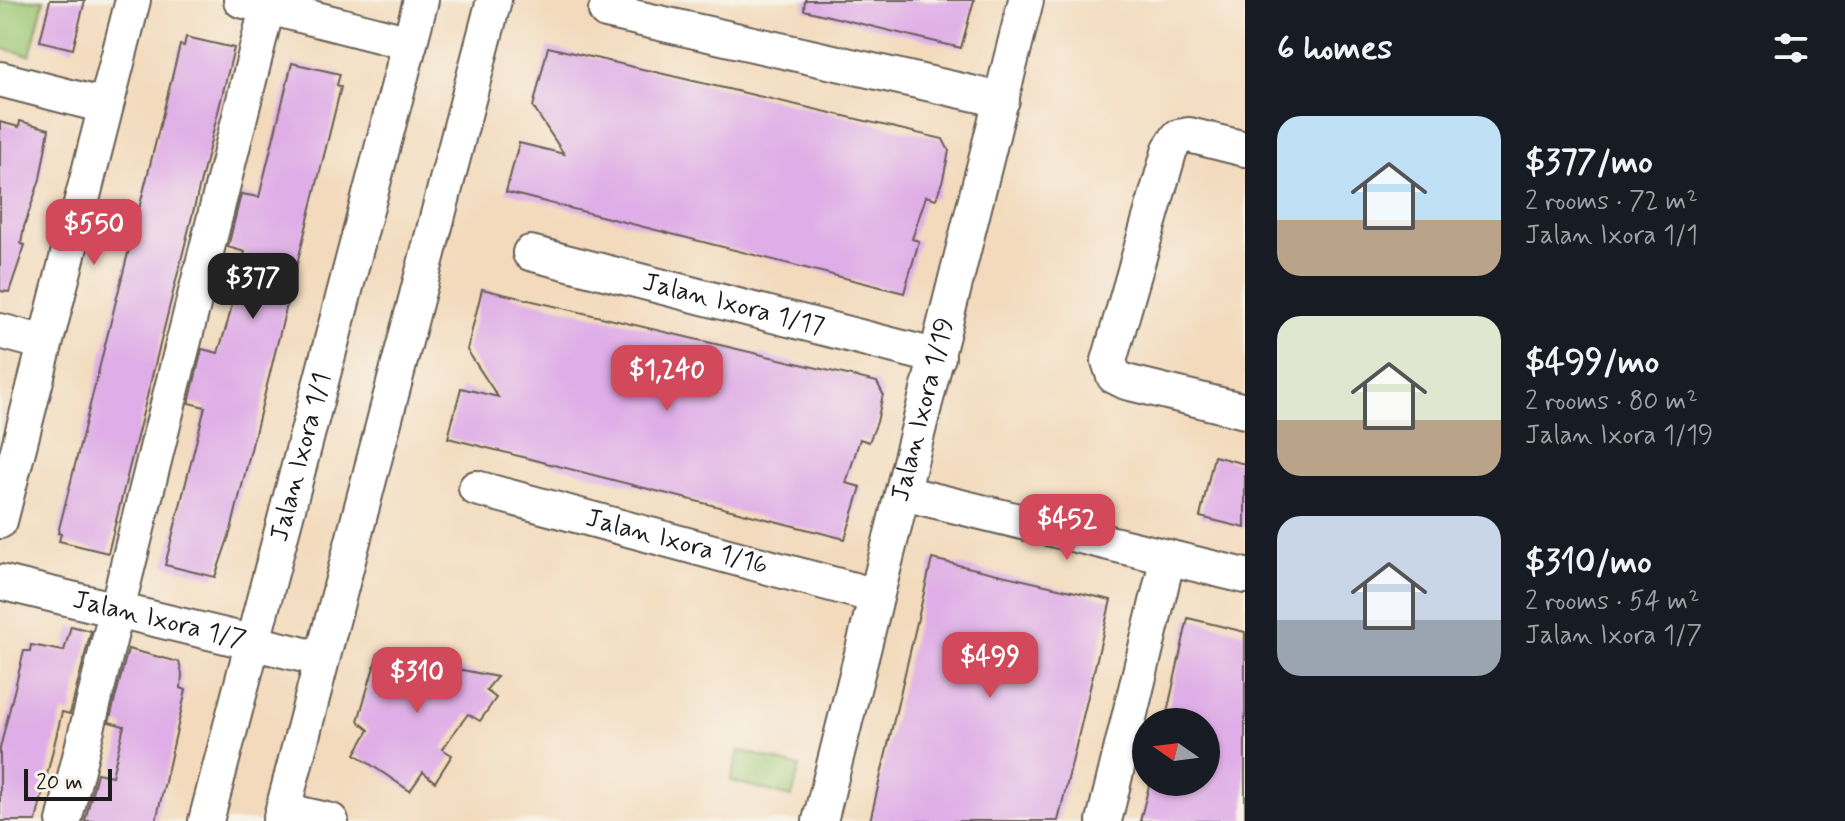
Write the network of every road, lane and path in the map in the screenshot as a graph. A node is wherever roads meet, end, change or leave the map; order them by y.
1 (133, 0) edge
2 (421, 0) edge
3 (494, 0) edge
4 (1026, 0) edge
5 (259, 2) edge
6 (606, 11) dead end
7 (410, 43) junction
8 (0, 79) edge
9 (1002, 100) junction
10 (105, 106) junction
11 (1245, 149) edge
12 (530, 253) dead end
13 (0, 331) edge
14 (45, 343) junction
15 (938, 357) junction
16 (1245, 411) edge
17 (476, 488) dead end
18 (903, 493) junction
19 (0, 521) edge
20 (1168, 557) junction
21 (1245, 576) edge
22 (0, 582) edge
23 (876, 596) junction
24 (118, 610) junction
25 (256, 643) junction
26 (321, 659) junction
27 (281, 815) edge
28 (64, 821) edge
29 (206, 821) edge
30 (331, 821) edge
31 (820, 821) edge
32 (1104, 821) edge

1 - 10 street
2 - 7 street, Jalan Ixora 1/1
3 - 26 street
4 - 9 street, Jalan Ixora 1/19
5 - 7 street
5 - 24 street
6 - 9 street
7 - 25 street, Jalan Ixora 1/1
8 - 10 street
9 - 15 street, Jalan Ixora 1/19
10 - 14 street
11 - 16 street
12 - 15 street, Jalan Ixora 1/17
13 - 14 street
14 - 19 street
15 - 18 street, Jalan Ixora 1/19
17 - 23 street, Jalan Ixora 1/16
18 - 20 street
18 - 23 street, Jalan Ixora 1/19
20 - 21 street
20 - 32 street
22 - 24 street, Jalan Ixora 1/7
23 - 31 street, Jalan Ixora 1/19
24 - 25 street, Jalan Ixora 1/7
24 - 28 street
25 - 26 street, Jalan Ixora 1/7
25 - 29 street, Jalan Ixora 1/1
26 - 27 street
27 - 30 street

